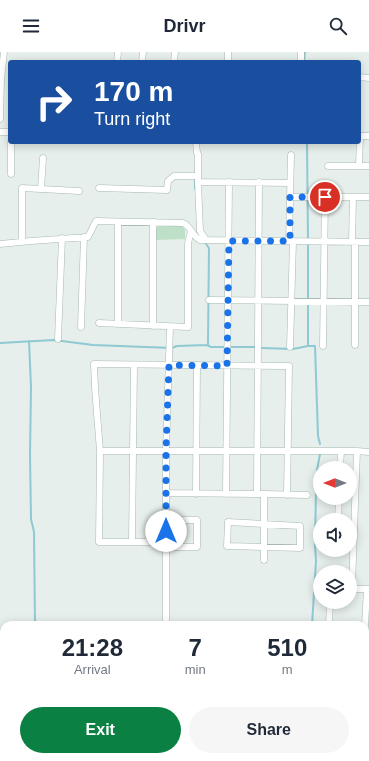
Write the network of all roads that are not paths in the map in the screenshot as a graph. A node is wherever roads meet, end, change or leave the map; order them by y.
1 (4, 52) edge
2 (0, 119) edge
3 (11, 144) edge
4 (196, 144) edge
5 (360, 144) edge
6 (291, 155) dead end
7 (43, 158) dead end
8 (328, 166) dead end
9 (359, 166) junction
10 (369, 166) edge
11 (10, 174) dead end
12 (196, 178) junction
13 (229, 182) junction
14 (260, 182) junction
15 (290, 182) junction
16 (99, 188) dead end
17 (41, 189) junction
18 (79, 190) dead end
19 (290, 197) junction
20 (325, 197) junction
21 (353, 197) junction
22 (369, 197) edge
23 (118, 222) junction
24 (152, 222) junction
25 (191, 231) junction
26 (84, 237) junction
27 (62, 238) junction
28 (206, 240) junction
29 (229, 241) junction
30 (259, 241) junction
31 (291, 241) junction
32 (22, 242) junction
33 (325, 242) junction
34 (354, 242) junction
35 (369, 242) edge
36 (0, 244) edge
37 (209, 300) dead end
38 (228, 300) junction
39 (259, 300) junction
40 (291, 301) junction
41 (324, 301) junction
42 (355, 301) junction
43 (369, 302) edge
44 (99, 323) dead end
45 (118, 324) junction
46 (152, 326) junction
47 (170, 326) junction
48 (81, 327) dead end
49 (58, 339) dead end
50 (355, 345) dead end
51 (290, 346) dead end
52 (323, 346) dead end
53 (134, 364) junction
54 (169, 365) junction
55 (197, 365) junction
56 (227, 366) junction
57 (258, 366) junction
58 (133, 450) junction
59 (166, 450) junction
60 (197, 450) junction
61 (227, 450) junction
62 (258, 450) junction
63 (100, 451) junction
64 (288, 451) junction
65 (341, 451) junction
66 (357, 451) junction
67 (369, 452) edge
68 (340, 461) edge
69 (166, 494) junction
70 (196, 494) junction
71 (226, 494) junction
72 (257, 494) junction
73 (264, 494) junction
74 (287, 495) junction
75 (307, 495) dead end
76 (353, 513) edge
77 (166, 520) junction
78 (264, 524) junction
79 (132, 542) junction
80 (166, 545) junction
81 (264, 547) junction
82 (352, 557) edge
83 (264, 560) dead end
84 (368, 589) edge
85 (330, 609) edge
86 (166, 621) edge
87 (329, 621) edge
88 (365, 621) edge

1 - 2 street
3 - 11 street
4 - 12 street
5 - 9 street
6 - 15 street
7 - 17 street
8 - 9 street
9 - 10 street
12 - 13 street
12 - 16 street
12 - 28 street
13 - 14 street
13 - 29 street
14 - 15 street
14 - 30 street
15 - 19 street
17 - 18 street
17 - 32 street
19 - 20 street
19 - 31 street
20 - 21 street
20 - 33 street
21 - 22 street
21 - 34 street
23 - 24 street
23 - 26 street
23 - 45 street
24 - 25 street
24 - 46 street
25 - 28 street
25 - 47 street
26 - 27 street
26 - 48 street
27 - 32 street
27 - 49 street
28 - 29 street
29 - 30 street
29 - 38 street
30 - 31 street
30 - 39 street
31 - 33 street
31 - 40 street
32 - 36 street
33 - 34 street
33 - 41 street
34 - 35 street
34 - 42 street
37 - 38 street
38 - 39 street
38 - 56 street
39 - 40 street
39 - 57 street
40 - 41 street
40 - 51 street
41 - 42 street
41 - 52 street
42 - 43 street
42 - 50 street
44 - 45 street
45 - 46 street
46 - 47 street
47 - 54 street
53 - 54 street
53 - 58 street
53 - 63 street
54 - 55 street
54 - 59 street
55 - 56 street
55 - 60 street
56 - 57 street
56 - 61 street
57 - 62 street
57 - 64 street
58 - 59 street
58 - 63 street
58 - 79 street
59 - 60 street
59 - 69 street
60 - 61 street
60 - 70 street
61 - 62 street
61 - 71 street
62 - 64 street
62 - 72 street
63 - 79 street
64 - 65 street
64 - 74 street
65 - 66 street
65 - 68 street
66 - 67 street
66 - 76 street
69 - 70 street
69 - 77 street
70 - 71 street
71 - 72 street
72 - 73 street
73 - 74 street
73 - 78 street
74 - 75 street
77 - 80 street
77 - 80 street
78 - 81 street
78 - 81 street
78 - 81 street
79 - 80 street
80 - 86 street
81 - 83 street
82 - 84 street
84 - 88 street
85 - 87 street

